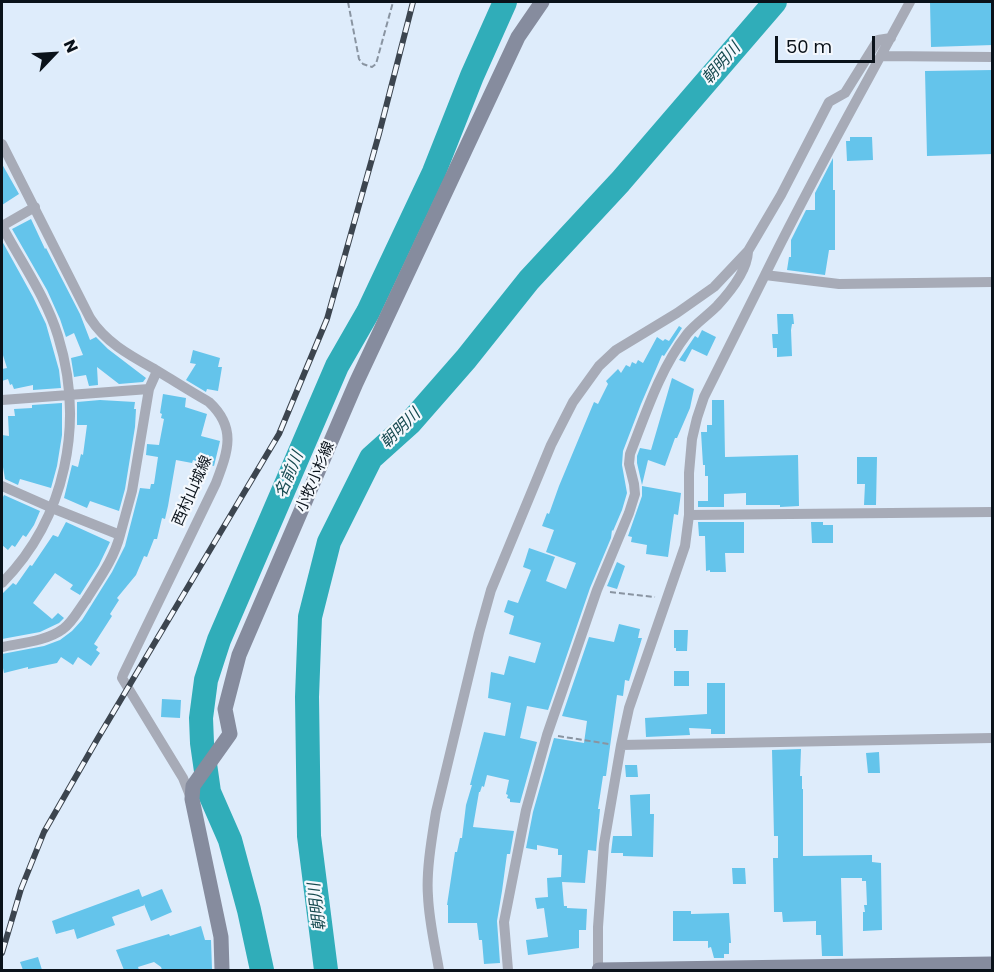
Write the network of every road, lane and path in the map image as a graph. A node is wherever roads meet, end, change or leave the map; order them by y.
1 (348, 2) edge
2 (393, 2) edge
3 (542, 2) edge
4 (910, 2) edge
5 (891, 38) junction
6 (881, 56) junction
7 (993, 57) edge
8 (2, 144) edge
9 (34, 207) junction
10 (2, 226) edge
11 (748, 251) junction
12 (765, 275) junction
13 (993, 282) edge
14 (157, 371) junction
15 (149, 389) junction
16 (70, 395) junction
17 (2, 400) edge
18 (2, 486) edge
19 (52, 508) junction
20 (993, 512) edge
21 (689, 515) junction
22 (120, 535) junction
23 (2, 583) edge
24 (597, 590) junction
25 (666, 599) junction
26 (2, 647) edge
27 (547, 735) junction
28 (993, 738) edge
29 (621, 745) junction
30 (193, 793) junction
31 (993, 964) edge
32 (222, 970) edge
33 (439, 970) edge
34 (508, 970) edge
35 (598, 970) edge

1 - 2 path
3 - 30 main road, 小牧小杉線
4 - 5 street
5 - 6 street
5 - 11 street
6 - 7 street
6 - 12 street
8 - 9 street, 西村山城線
9 - 10 street
9 - 14 street, 西村山城線
10 - 16 street
11 - 24 street
11 - 33 street
12 - 13 street
12 - 21 street
14 - 15 street
14 - 30 street, 西村山城線
15 - 16 street
15 - 22 street
16 - 17 street
16 - 19 street
18 - 19 street
19 - 22 street
19 - 23 street
20 - 21 street
21 - 25 street
22 - 26 street
24 - 25 path
24 - 27 street
25 - 29 street
27 - 29 path
27 - 34 street
28 - 29 street
29 - 35 street
30 - 32 main road
31 - 35 main road

